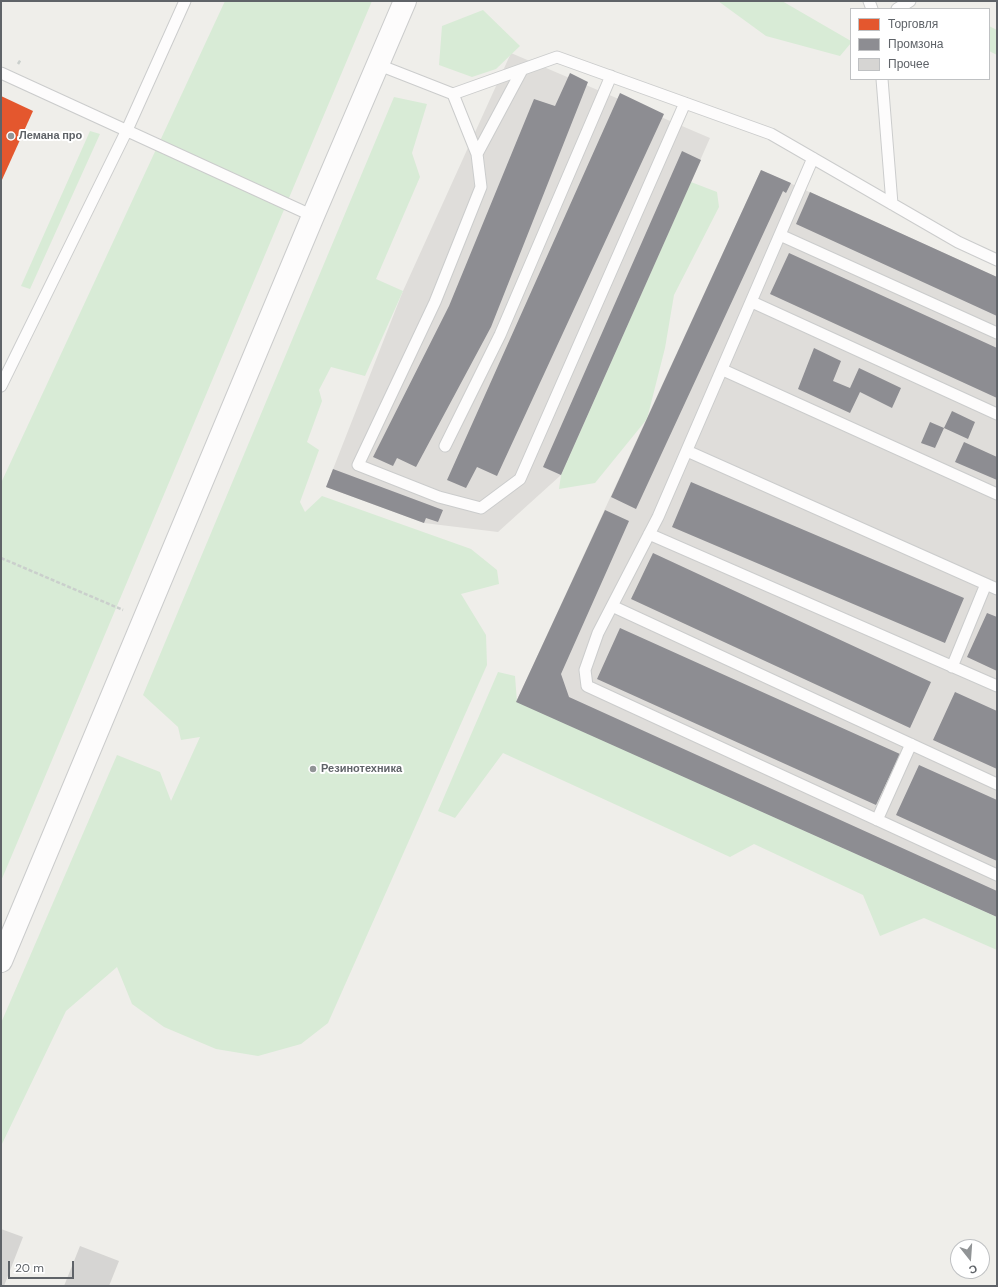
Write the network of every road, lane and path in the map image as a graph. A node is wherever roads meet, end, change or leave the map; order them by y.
1 (184, 1) edge
2 (405, 1) edge
3 (910, 1) edge
4 (899, 8) edge
5 (379, 65) junction
6 (522, 70) junction
7 (1, 73) edge
8 (611, 76) junction
9 (882, 80) edge
10 (453, 94) junction
11 (685, 103) junction
12 (126, 130) junction
13 (477, 154) junction
14 (813, 158) junction
15 (892, 204) junction
16 (313, 216) junction
17 (780, 235) junction
18 (997, 260) edge
19 (752, 302) junction
20 (997, 333) edge
21 (723, 370) junction
22 (1, 386) edge
23 (997, 414) edge
24 (445, 446) dead end
25 (687, 451) junction
26 (997, 494) edge
27 (649, 534) junction
28 (1, 558) edge
29 (986, 584) junction
30 (997, 589) edge
31 (612, 606) junction
32 (144, 619) junction
33 (952, 666) junction
34 (997, 686) edge
35 (911, 744) junction
36 (997, 784) edge
37 (877, 820) junction
38 (997, 875) edge
39 (1, 961) edge

1 - 12 lane
2 - 5 street
3 - 4 lane
5 - 10 lane
5 - 16 street
6 - 8 lane
6 - 10 lane
6 - 13 lane
7 - 12 lane
8 - 11 lane
8 - 24 lane
9 - 15 lane
10 - 13 lane
11 - 13 lane
11 - 14 lane
12 - 16 lane
12 - 22 lane
14 - 15 lane
14 - 17 lane
15 - 18 lane
16 - 32 street
17 - 19 lane
17 - 20 lane
19 - 21 lane
19 - 23 lane
21 - 25 lane
21 - 26 lane
25 - 27 lane
25 - 29 lane
27 - 31 lane
27 - 33 lane
28 - 32 path
29 - 30 lane
29 - 33 lane
31 - 35 lane
31 - 37 lane
32 - 39 street
33 - 34 lane
35 - 36 lane
35 - 37 lane
37 - 38 lane

